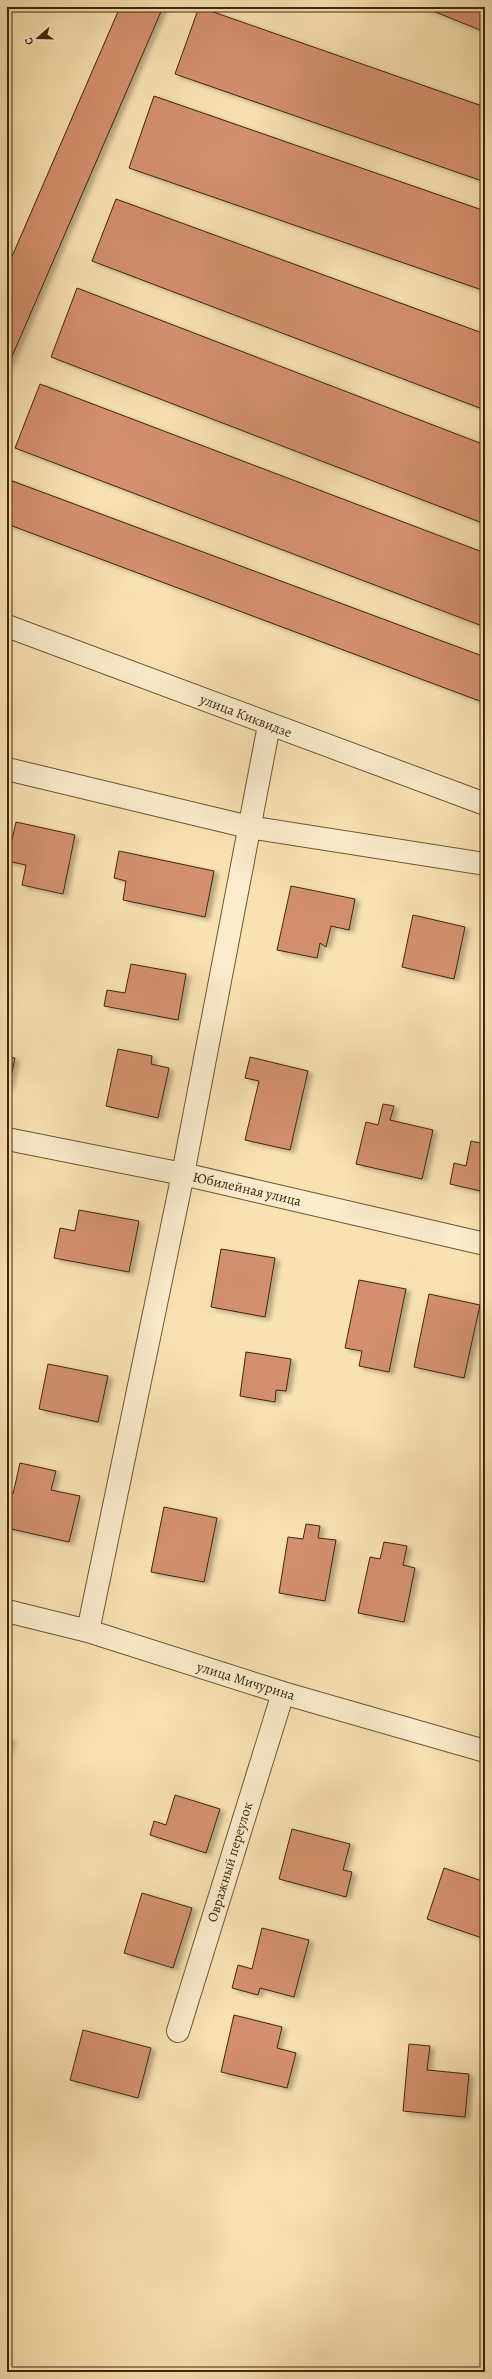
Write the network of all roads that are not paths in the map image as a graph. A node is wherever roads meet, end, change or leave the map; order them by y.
1 (7, 626) edge
2 (269, 724) junction
3 (7, 769) edge
4 (485, 804) edge
5 (250, 827) junction
6 (485, 864) edge
7 (7, 1139) edge
8 (183, 1174) junction
9 (485, 1244) edge
10 (7, 1611) edge
11 (88, 1631) junction
12 (283, 1693) junction
13 (485, 1751) edge
14 (178, 2031) dead end

1 - 2 street, улица Киквидзе
2 - 4 street, улица Киквидзе
2 - 5 street
3 - 5 street
5 - 6 street
5 - 8 street
7 - 8 street, Юбилейная улица
8 - 9 street, Юбилейная улица
8 - 11 street
10 - 11 street, улица Мичурина
11 - 12 street, улица Мичурина
12 - 13 street, улица Мичурина
12 - 14 street, Овражный переулок

